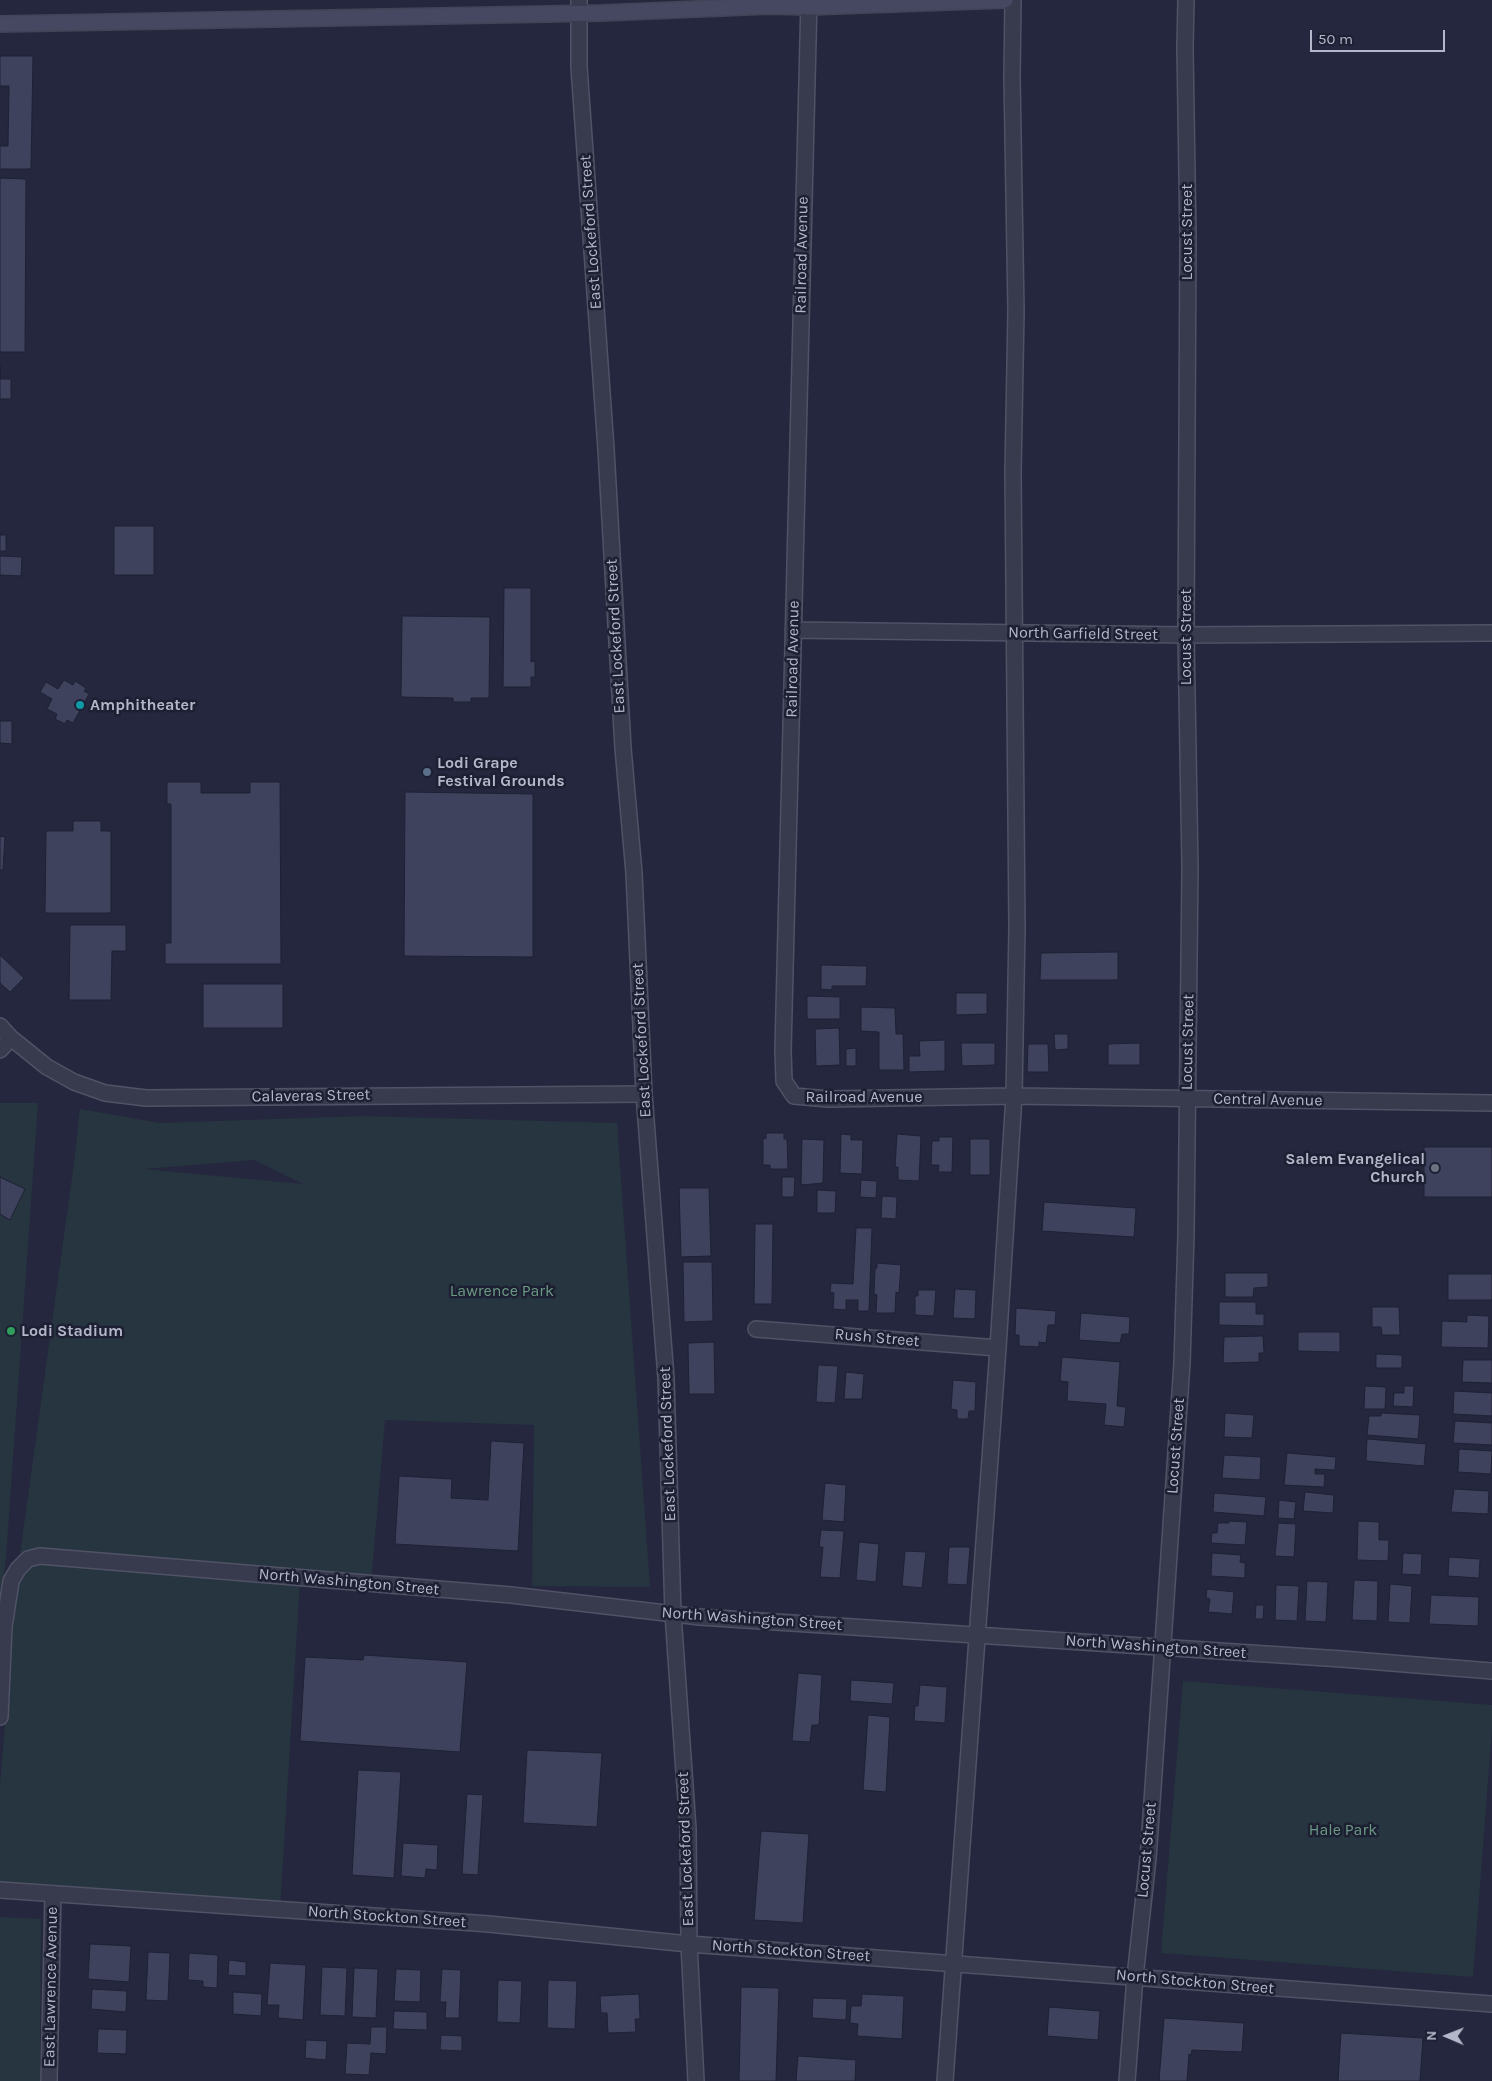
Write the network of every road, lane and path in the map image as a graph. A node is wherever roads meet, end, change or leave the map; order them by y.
1 (1005, 0) edge
2 (1013, 0) edge
3 (1186, 0) edge
4 (918, 1) edge
5 (809, 3) edge
6 (579, 6) edge
7 (0, 24) edge
8 (794, 630) junction
9 (1492, 633) edge
10 (1015, 634) junction
11 (1186, 635) junction
12 (0, 1026) edge
13 (11, 1038) junction
14 (0, 1050) edge
15 (644, 1094) junction
16 (1014, 1096) junction
17 (1187, 1099) junction
18 (1492, 1103) edge
19 (756, 1329) dead end
20 (998, 1348) junction
21 (673, 1614) junction
22 (976, 1634) junction
23 (1162, 1648) junction
24 (1492, 1671) edge
25 (0, 1717) edge
26 (0, 1890) edge
27 (54, 1894) junction
28 (689, 1944) junction
29 (955, 1963) junction
30 (1135, 1977) junction
31 (1492, 2004) edge
32 (49, 2081) edge
33 (696, 2081) edge
34 (946, 2081) edge
35 (1127, 2081) edge

1 - 4 main road
2 - 10 street
3 - 11 street, Locust Street
4 - 5 main road
5 - 6 main road
5 - 8 street, Railroad Avenue
6 - 7 main road
6 - 15 street, East Lockeford Street
8 - 10 street, North Garfield Street
8 - 16 street, Railroad Avenue
9 - 11 street, North Garfield Street
10 - 11 street, North Garfield Street
10 - 16 street
11 - 17 street, Locust Street
12 - 13 street, Calaveras Street
13 - 14 street
13 - 15 street, Calaveras Street
15 - 21 street, East Lockeford Street
16 - 17 street, Central Avenue
16 - 20 street
17 - 18 street, Central Avenue
17 - 23 street, Locust Street
19 - 20 street, Rush Street
20 - 22 street
21 - 22 street, North Washington Street
21 - 25 street, North Washington Street
21 - 28 street, East Lockeford Street
22 - 23 street, North Washington Street
22 - 29 street
23 - 24 street, North Washington Street
23 - 30 street, Locust Street
26 - 27 street, North Stockton Street
27 - 28 street, North Stockton Street
27 - 32 street, East Lawrence Avenue
28 - 29 street, North Stockton Street
28 - 33 street, East Lockeford Street
29 - 30 street, North Stockton Street
29 - 34 street
30 - 31 street, North Stockton Street
30 - 35 street, Locust Street

